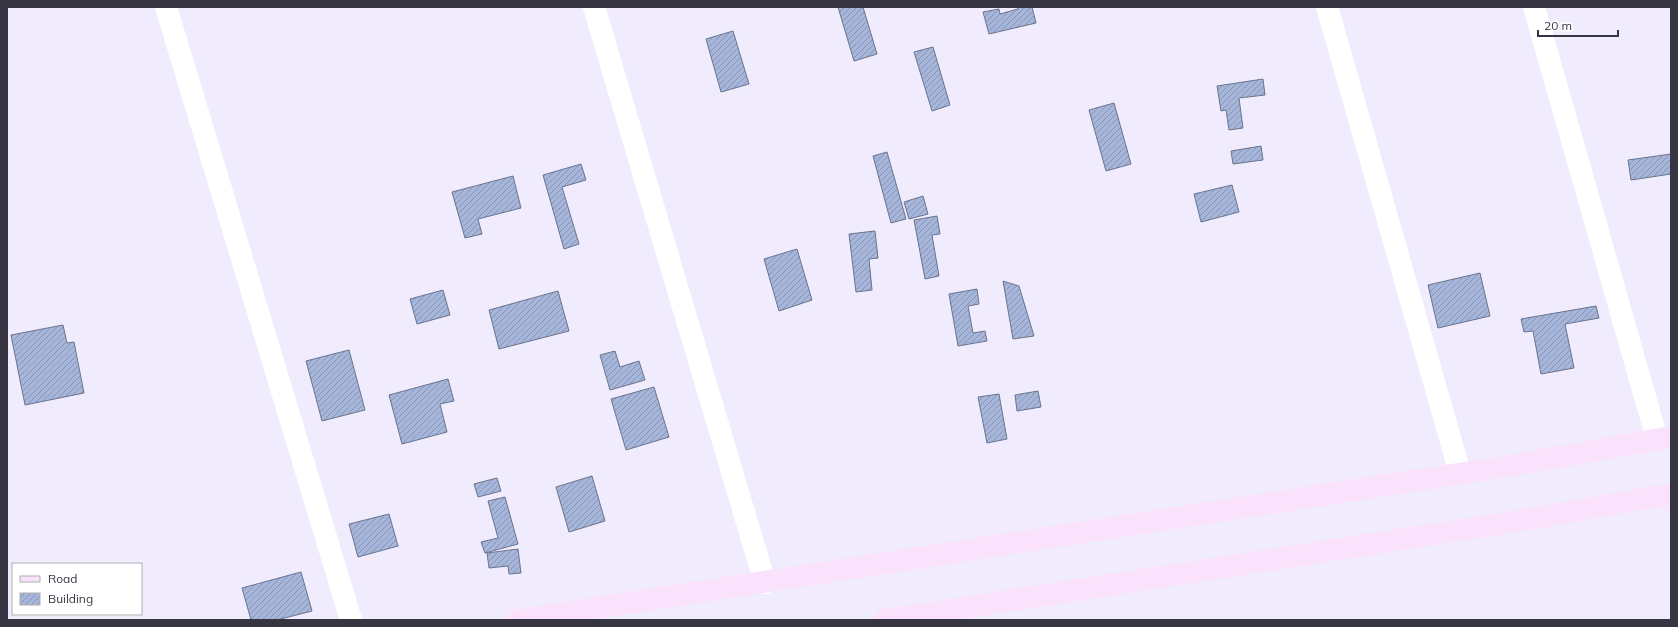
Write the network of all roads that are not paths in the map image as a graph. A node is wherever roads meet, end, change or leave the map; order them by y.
1 (166, 7) edge
2 (594, 7) edge
3 (1327, 7) edge
4 (1534, 7) edge
5 (1664, 438) edge
6 (1460, 473) junction
7 (1671, 494) edge
8 (765, 583) junction
9 (351, 620) edge
10 (518, 620) edge
11 (885, 620) edge

1 - 9 street
2 - 8 street
3 - 6 street
4 - 5 street
5 - 6 main road
6 - 8 main road
7 - 11 main road
8 - 10 main road

